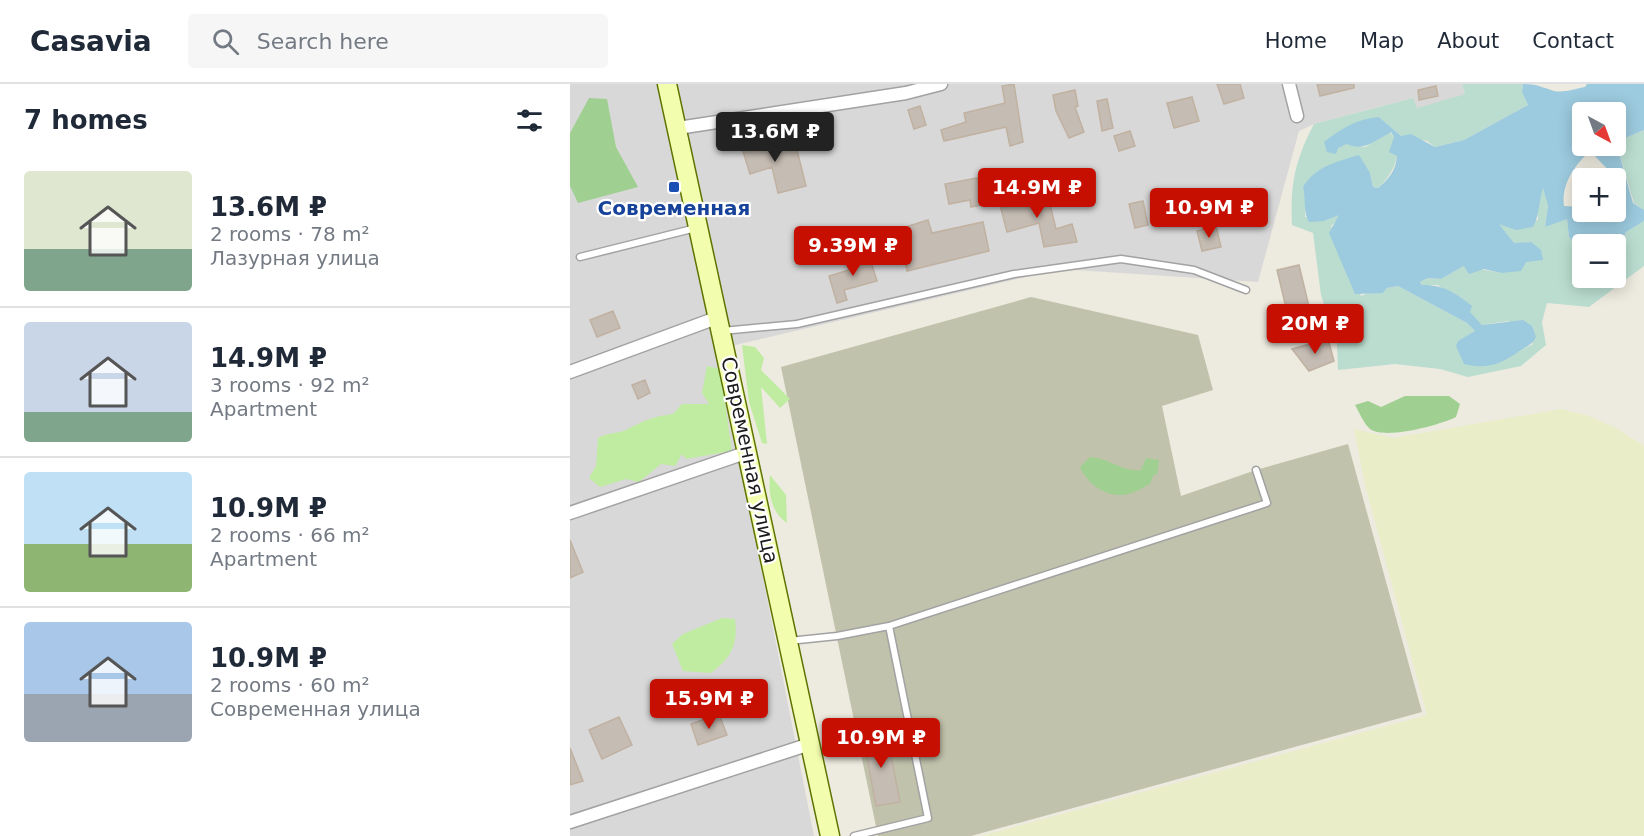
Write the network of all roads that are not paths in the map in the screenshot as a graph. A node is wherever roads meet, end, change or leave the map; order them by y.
1 (667, 84) edge
2 (941, 84) edge
3 (1288, 84) edge
4 (1297, 116) dead end
5 (678, 128) junction
6 (699, 227) junction
7 (580, 257) dead end
8 (1246, 290) dead end
9 (720, 324) junction
10 (570, 372) edge
11 (748, 452) junction
12 (1257, 470) dead end
13 (570, 513) edge
14 (889, 626) junction
15 (789, 641) junction
16 (810, 744) junction
17 (570, 822) edge
18 (830, 836) edge
19 (854, 836) edge

1 - 5 street, Современная улица
2 - 5 street
3 - 4 street
5 - 6 street, Современная улица
6 - 7 lane
6 - 9 street, Современная улица
8 - 9 lane
9 - 10 street
9 - 11 street, Современная улица
11 - 13 street
11 - 15 street, Современная улица
12 - 14 lane
14 - 15 lane
14 - 19 lane
15 - 16 street, Современная улица
16 - 17 street
16 - 18 street, Современная улица

